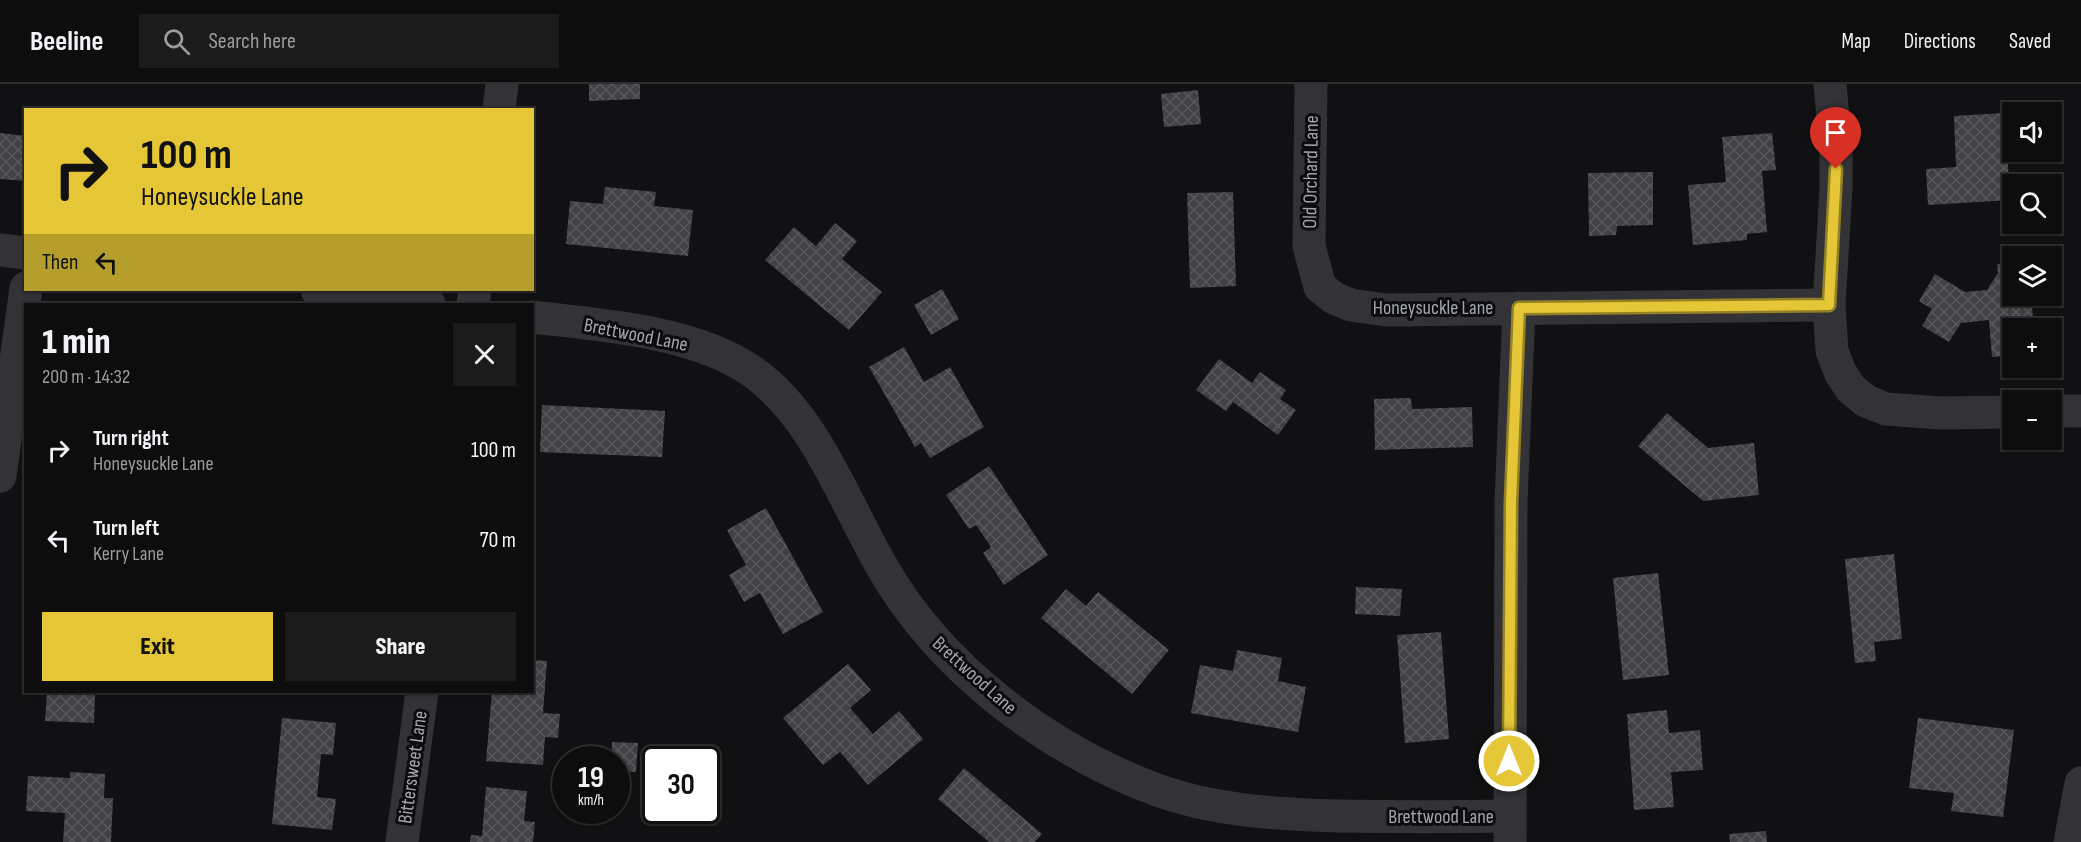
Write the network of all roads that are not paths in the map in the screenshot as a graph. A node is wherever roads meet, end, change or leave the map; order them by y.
1 (502, 84) edge
2 (1311, 84) edge
3 (1830, 84) edge
4 (499, 108) edge
5 (0, 250) edge
6 (24, 254) edge
7 (1311, 259) joint
8 (26, 291) edge
9 (325, 291) edge
10 (421, 303) edge
11 (1829, 305) junction
12 (1519, 308) junction
13 (534, 317) edge
14 (2062, 411) edge
15 (2081, 411) edge
16 (2002, 412) edge
17 (0, 476) edge
18 (422, 693) edge
19 (2081, 783) edge
20 (1510, 829) edge
21 (402, 842) edge
22 (2070, 842) edge

1 - 4 street
2 - 7 street, Old Orchard Lane
3 - 11 street
5 - 6 street
7 - 12 street, Honeysuckle Lane
8 - 17 street
9 - 10 street
11 - 12 street, Honeysuckle Lane
11 - 16 street
12 - 20 street
13 - 20 street, Brettwood Lane
14 - 15 street
18 - 21 street, Bittersweet Lane
19 - 22 street

